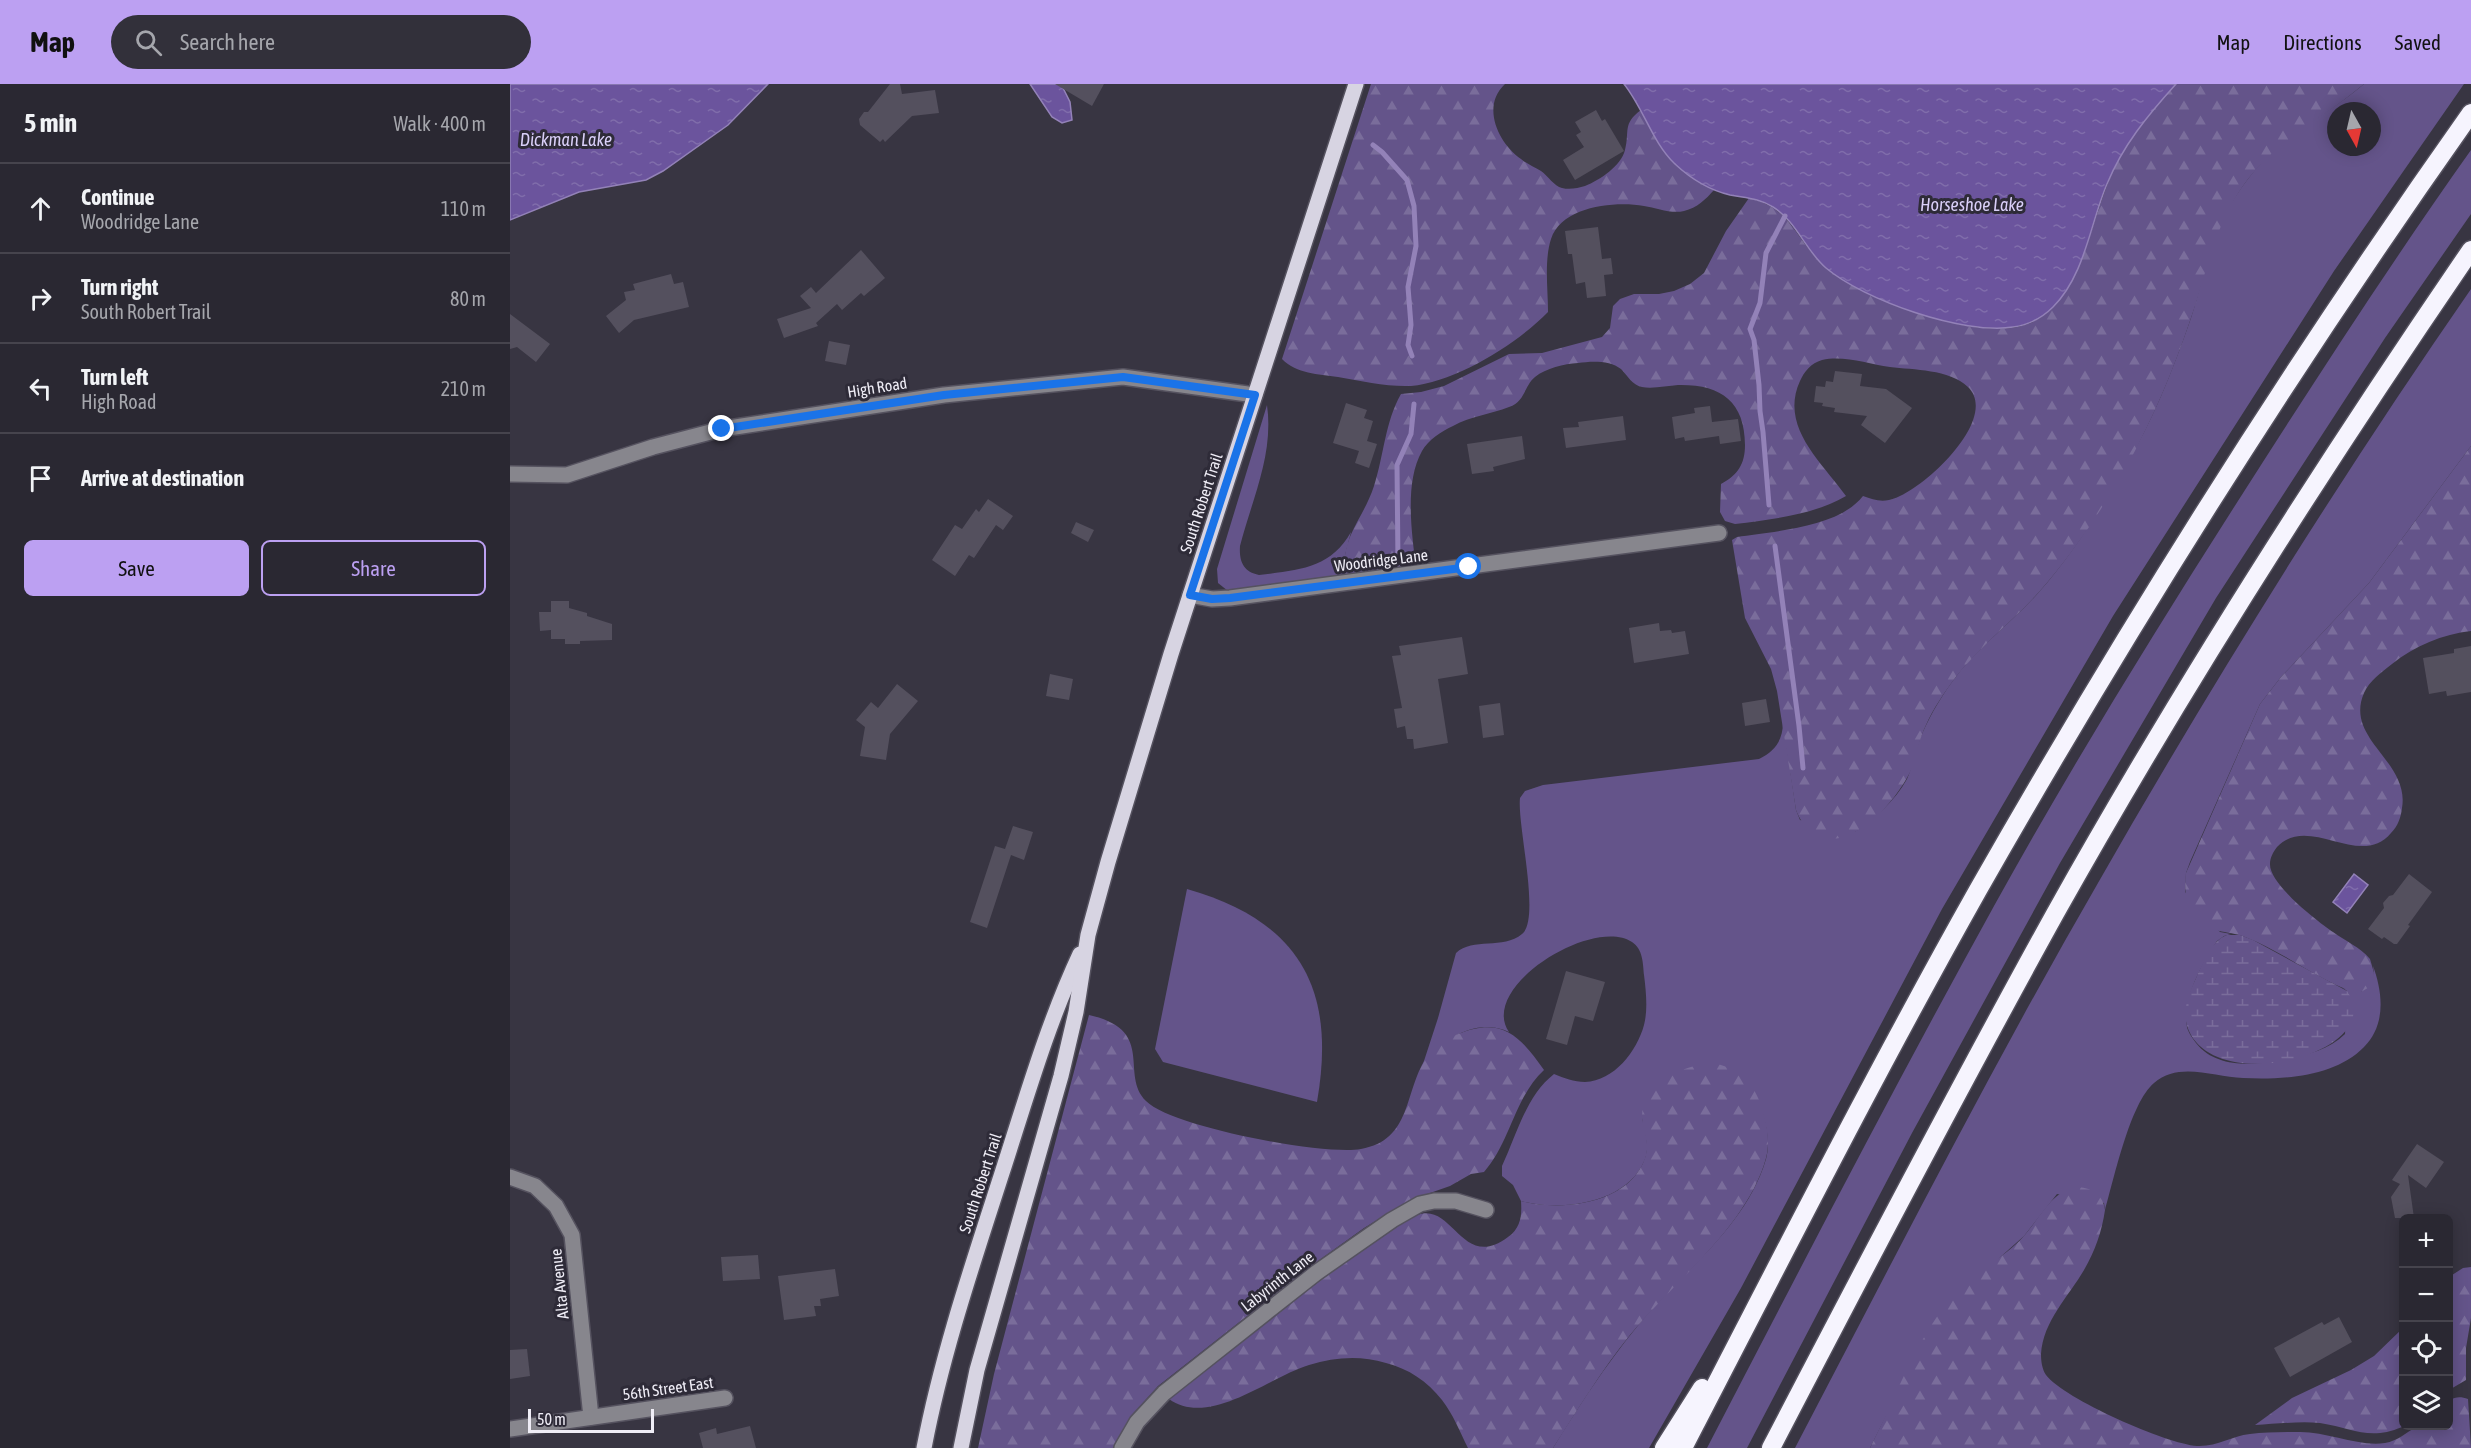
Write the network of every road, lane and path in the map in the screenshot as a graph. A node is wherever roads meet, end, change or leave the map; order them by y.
1 (1356, 84) edge
2 (2471, 113) edge
3 (2471, 250) edge
4 (1255, 395) junction
5 (510, 474) edge
6 (1719, 533) dead end
7 (1190, 595) junction
8 (1088, 935) junction
9 (510, 1177) edge
10 (1486, 1210) dead end
11 (1761, 1299) junction
12 (725, 1398) dead end
13 (591, 1417) junction
14 (510, 1429) edge
15 (924, 1448) edge
16 (961, 1448) edge
17 (1122, 1448) edge
18 (1664, 1448) edge
19 (1683, 1448) edge
20 (1771, 1448) edge

1 - 4 main road, South Robert Trail
2 - 11 highway
3 - 20 highway
4 - 5 street, High Road
4 - 7 main road, South Robert Trail
6 - 7 street, Woodridge Lane
7 - 8 main road, South Robert Trail
8 - 15 main road, South Robert Trail
8 - 16 main road, South Robert Trail
9 - 13 street, Alta Avenue
10 - 17 street, Labyrinth Lane
11 - 18 highway
11 - 19 highway
12 - 13 street, 56th Street East
13 - 14 street, 56th Street East

